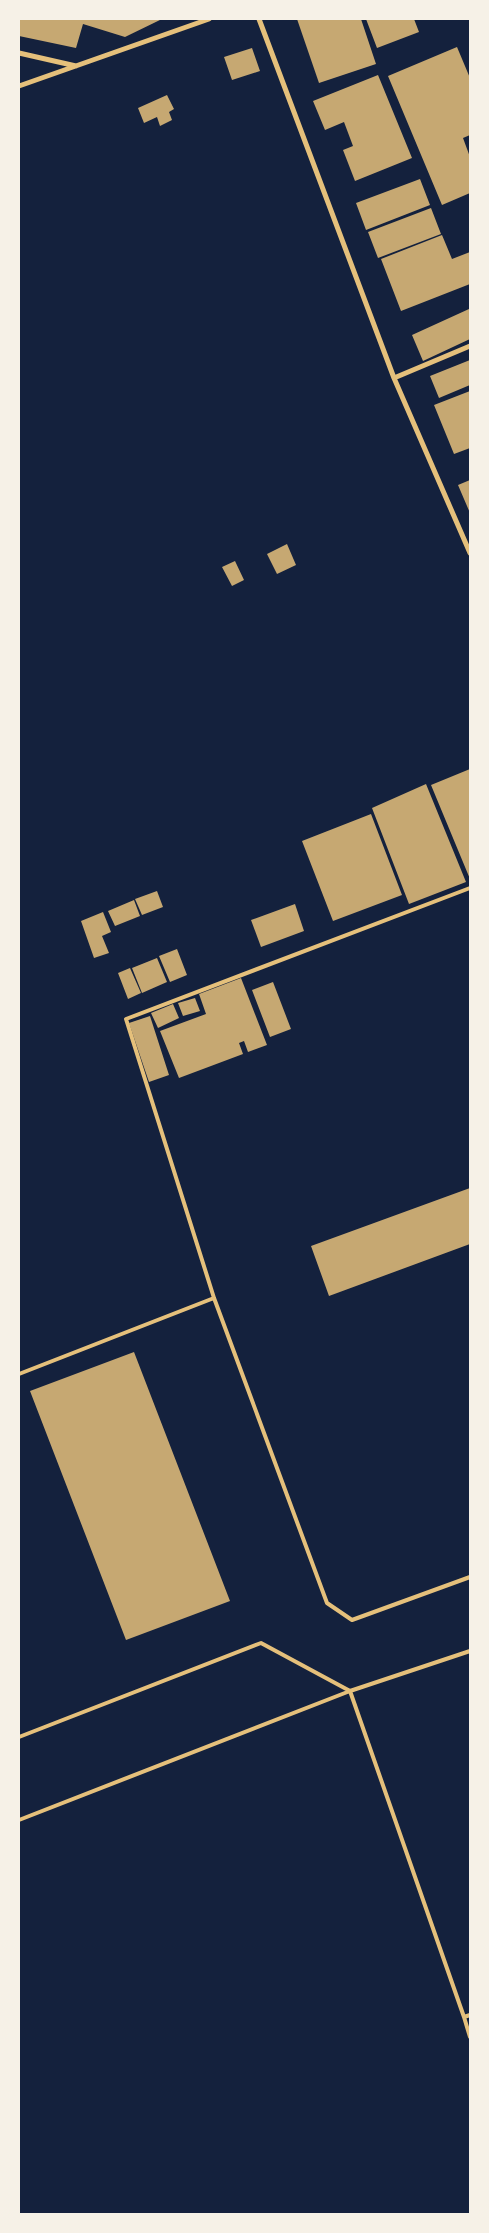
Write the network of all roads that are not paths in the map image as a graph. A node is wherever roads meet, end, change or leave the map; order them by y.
1 (208, 19) edge
2 (259, 19) edge
3 (19, 53) edge
4 (76, 66) junction
5 (19, 86) edge
6 (470, 346) edge
7 (394, 378) junction
8 (470, 553) edge
9 (470, 888) edge
10 (214, 1298) junction
11 (19, 1374) edge
12 (470, 1577) edge
13 (470, 1651) edge
14 (350, 1691) junction
15 (19, 1737) edge
16 (19, 1820) edge
17 (470, 2015) edge
18 (464, 2017) junction
19 (470, 2037) edge

1 - 4 street
2 - 7 street
3 - 4 street
4 - 5 street
6 - 7 street
7 - 8 street
9 - 10 lane
10 - 11 lane
10 - 12 lane
13 - 14 lane
14 - 15 lane
14 - 16 lane
14 - 18 lane
17 - 18 lane
18 - 19 lane

